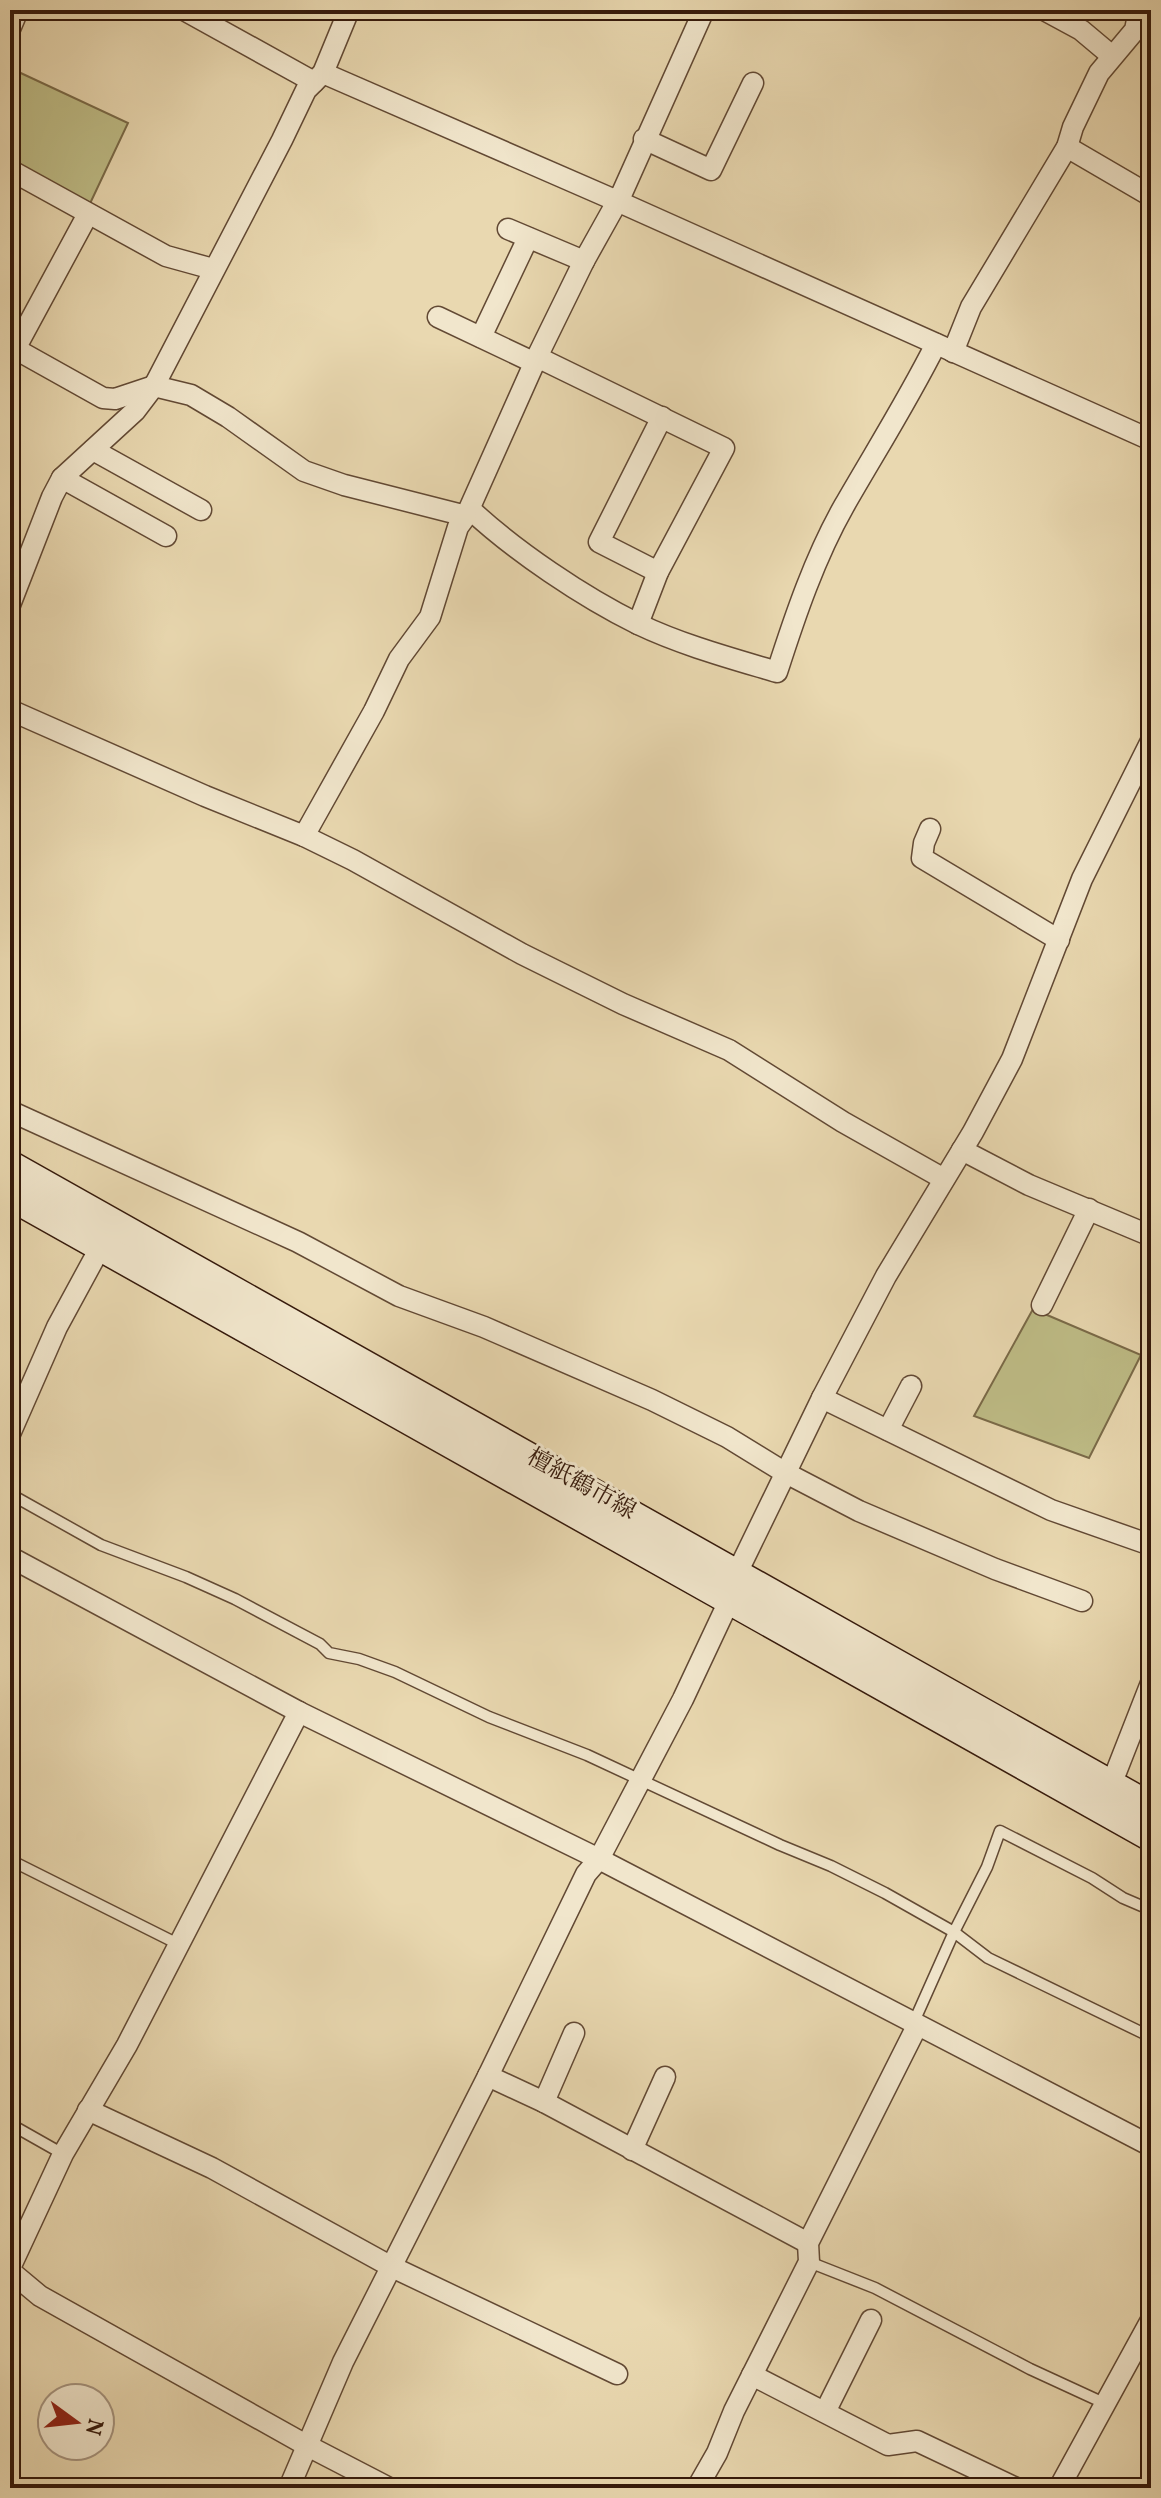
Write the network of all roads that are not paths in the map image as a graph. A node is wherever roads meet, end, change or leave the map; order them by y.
1 (18, 10) edge
2 (184, 10) edge
3 (349, 10) edge
4 (704, 10) edge
5 (1044, 10) edge
6 (1139, 10) edge
7 (10, 29) edge
8 (1112, 56) junction
9 (319, 78) junction
10 (753, 83) dead end
11 (644, 139) junction
12 (1067, 147) junction
13 (10, 170) edge
14 (1151, 196) edge
15 (617, 201) junction
16 (88, 214) junction
17 (508, 229) dead end
18 (528, 238) junction
19 (584, 261) junction
20 (213, 269) junction
21 (438, 317) dead end
22 (481, 337) junction
23 (12, 347) edge
24 (944, 348) junction
25 (536, 360) junction
26 (154, 386) junction
27 (662, 417) junction
28 (1151, 440) edge
29 (93, 450) junction
30 (62, 478) junction
31 (201, 510) dead end
32 (468, 513) junction
33 (166, 536) dead end
34 (658, 572) junction
35 (10, 605) edge
36 (638, 624) junction
37 (10, 710) edge
38 (1151, 741) edge
39 (930, 829) dead end
40 (304, 836) junction
41 (1059, 940) junction
42 (10, 1111) edge
43 (962, 1150) junction
44 (10, 1165) edge
45 (944, 1179) junction
46 (10, 1196) edge
47 (1089, 1209) junction
48 (1151, 1236) edge
49 (101, 1246) junction
50 (1042, 1305) dead end
51 (911, 1386) dead end
52 (822, 1398) junction
53 (888, 1430) junction
54 (10, 1434) edge
55 (784, 1472) junction
56 (10, 1494) edge
57 (1145, 1543) dead end
58 (10, 1557) edge
59 (737, 1573) junction
60 (729, 1601) junction
61 (1082, 1601) dead end
62 (1151, 1683) edge
63 (1147, 1706) edge
64 (299, 1712) junction
65 (641, 1779) junction
66 (1111, 1785) junction
67 (1151, 1807) edge
68 (1151, 1837) edge
69 (599, 1859) junction
70 (10, 1860) edge
71 (1151, 1910) edge
72 (954, 1932) junction
73 (180, 1945) junction
74 (915, 2025) junction
75 (574, 2033) dead end
76 (1151, 2037) edge
77 (488, 2076) junction
78 (665, 2077) dead end
79 (544, 2102) junction
80 (88, 2110) junction
81 (10, 2124) edge
82 (1151, 2146) edge
83 (632, 2150) junction
84 (63, 2154) junction
85 (808, 2252) junction
86 (390, 2266) junction
87 (10, 2270) edge
88 (871, 2320) dead end
89 (1151, 2320) edge
90 (617, 2374) dead end
91 (752, 2375) junction
92 (1106, 2404) junction
93 (825, 2412) junction
94 (306, 2445) junction
95 (289, 2488) edge
96 (389, 2488) edge
97 (697, 2488) edge
98 (1016, 2488) edge
99 (1059, 2488) edge

1 - 7 street
2 - 9 street
3 - 9 street
4 - 11 street
5 - 8 street
6 - 8 street
8 - 12 street
9 - 15 street
9 - 20 street
10 - 11 street
11 - 15 street
12 - 14 street
12 - 24 street
13 - 16 street
15 - 19 street
15 - 24 street
16 - 20 street
16 - 23 street
17 - 18 street
18 - 19 street
18 - 22 street
19 - 25 street
20 - 26 street
21 - 22 street
22 - 25 street
23 - 26 street
24 - 28 street
24 - 36 street
25 - 27 street
25 - 32 street
26 - 29 street
26 - 32 street
27 - 34 street
27 - 34 street
29 - 30 street
29 - 31 street
30 - 33 street
30 - 35 street
32 - 36 street
32 - 40 street
34 - 36 street
37 - 40 street
38 - 41 street
39 - 41 street
40 - 45 street
41 - 43 street
42 - 55 street
43 - 45 street
43 - 47 street
44 - 59 main road, 檀紙鶴市線
45 - 52 street
46 - 49 main road, 檀紙鶴市線
47 - 48 street
47 - 50 street
49 - 54 street
49 - 60 main road, 檀紙鶴市線
51 - 53 street
52 - 53 street
52 - 55 street
53 - 57 street
55 - 59 street
55 - 61 street
56 - 65 lane
58 - 64 street
59 - 60 street
59 - 66 main road, 檀紙鶴市線
60 - 65 street
60 - 68 main road, 檀紙鶴市線
62 - 63 street
63 - 66 street
64 - 69 street
64 - 73 street
65 - 69 street
65 - 72 lane
66 - 67 main road, 檀紙鶴市線
69 - 74 street
69 - 77 street
70 - 73 lane
71 - 72 lane
72 - 74 lane
72 - 76 lane
73 - 80 street
74 - 82 street
74 - 85 street
75 - 79 street
77 - 79 street
77 - 86 street
78 - 83 street
79 - 83 street
80 - 84 street
80 - 86 street
81 - 84 lane
83 - 85 street
84 - 87 street
85 - 91 street
85 - 92 lane
86 - 90 street
86 - 94 street
87 - 94 street
88 - 93 street
89 - 92 street
91 - 93 street
91 - 97 street
92 - 99 street
93 - 98 street
94 - 95 street
94 - 96 street

